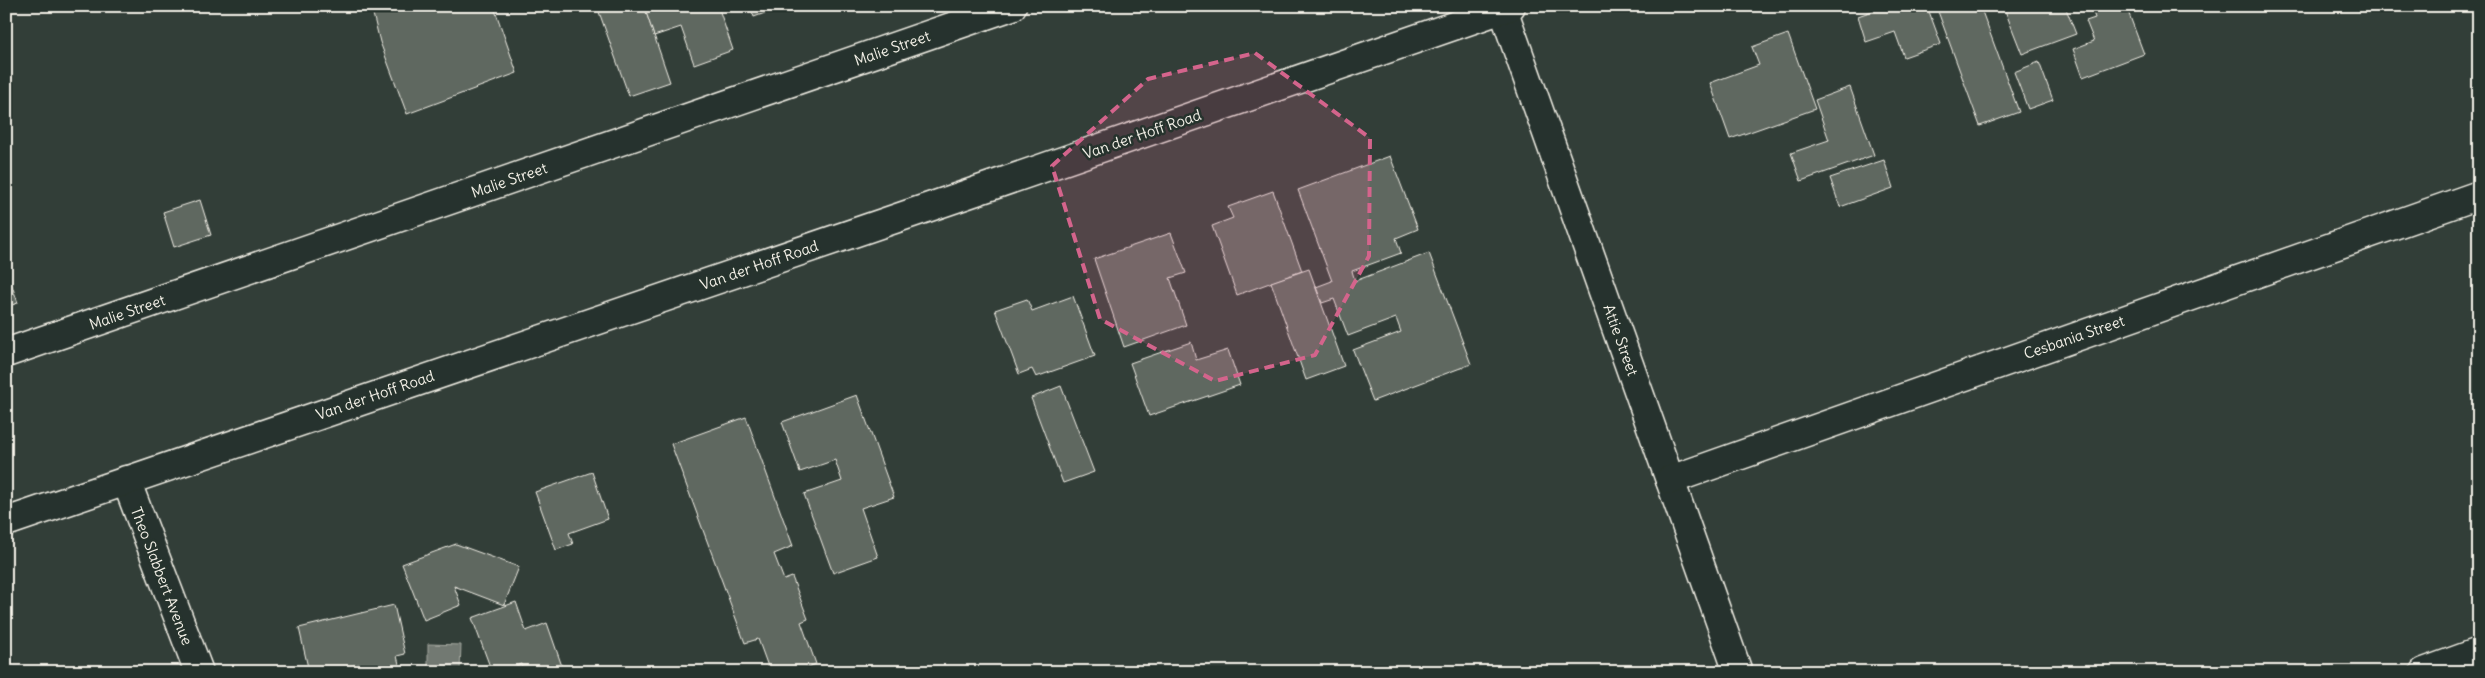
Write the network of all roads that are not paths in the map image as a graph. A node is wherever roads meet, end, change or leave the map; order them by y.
1 (1012, 6) edge
2 (1507, 8) edge
3 (2479, 195) edge
4 (6, 354) edge
5 (126, 480) junction
6 (1670, 480) junction
7 (6, 522) edge
8 (2479, 652) edge
9 (199, 672) edge
10 (1738, 672) edge
11 (2424, 672) edge

1 - 4 street, Malie Street
2 - 5 street, Van der Hoff Road
2 - 6 street, Attie Street
3 - 6 street, Cesbania Street
5 - 7 street, Van der Hoff Road
5 - 9 street, Theo Slabbert Avenue
6 - 10 street, Attie Street
8 - 11 street

